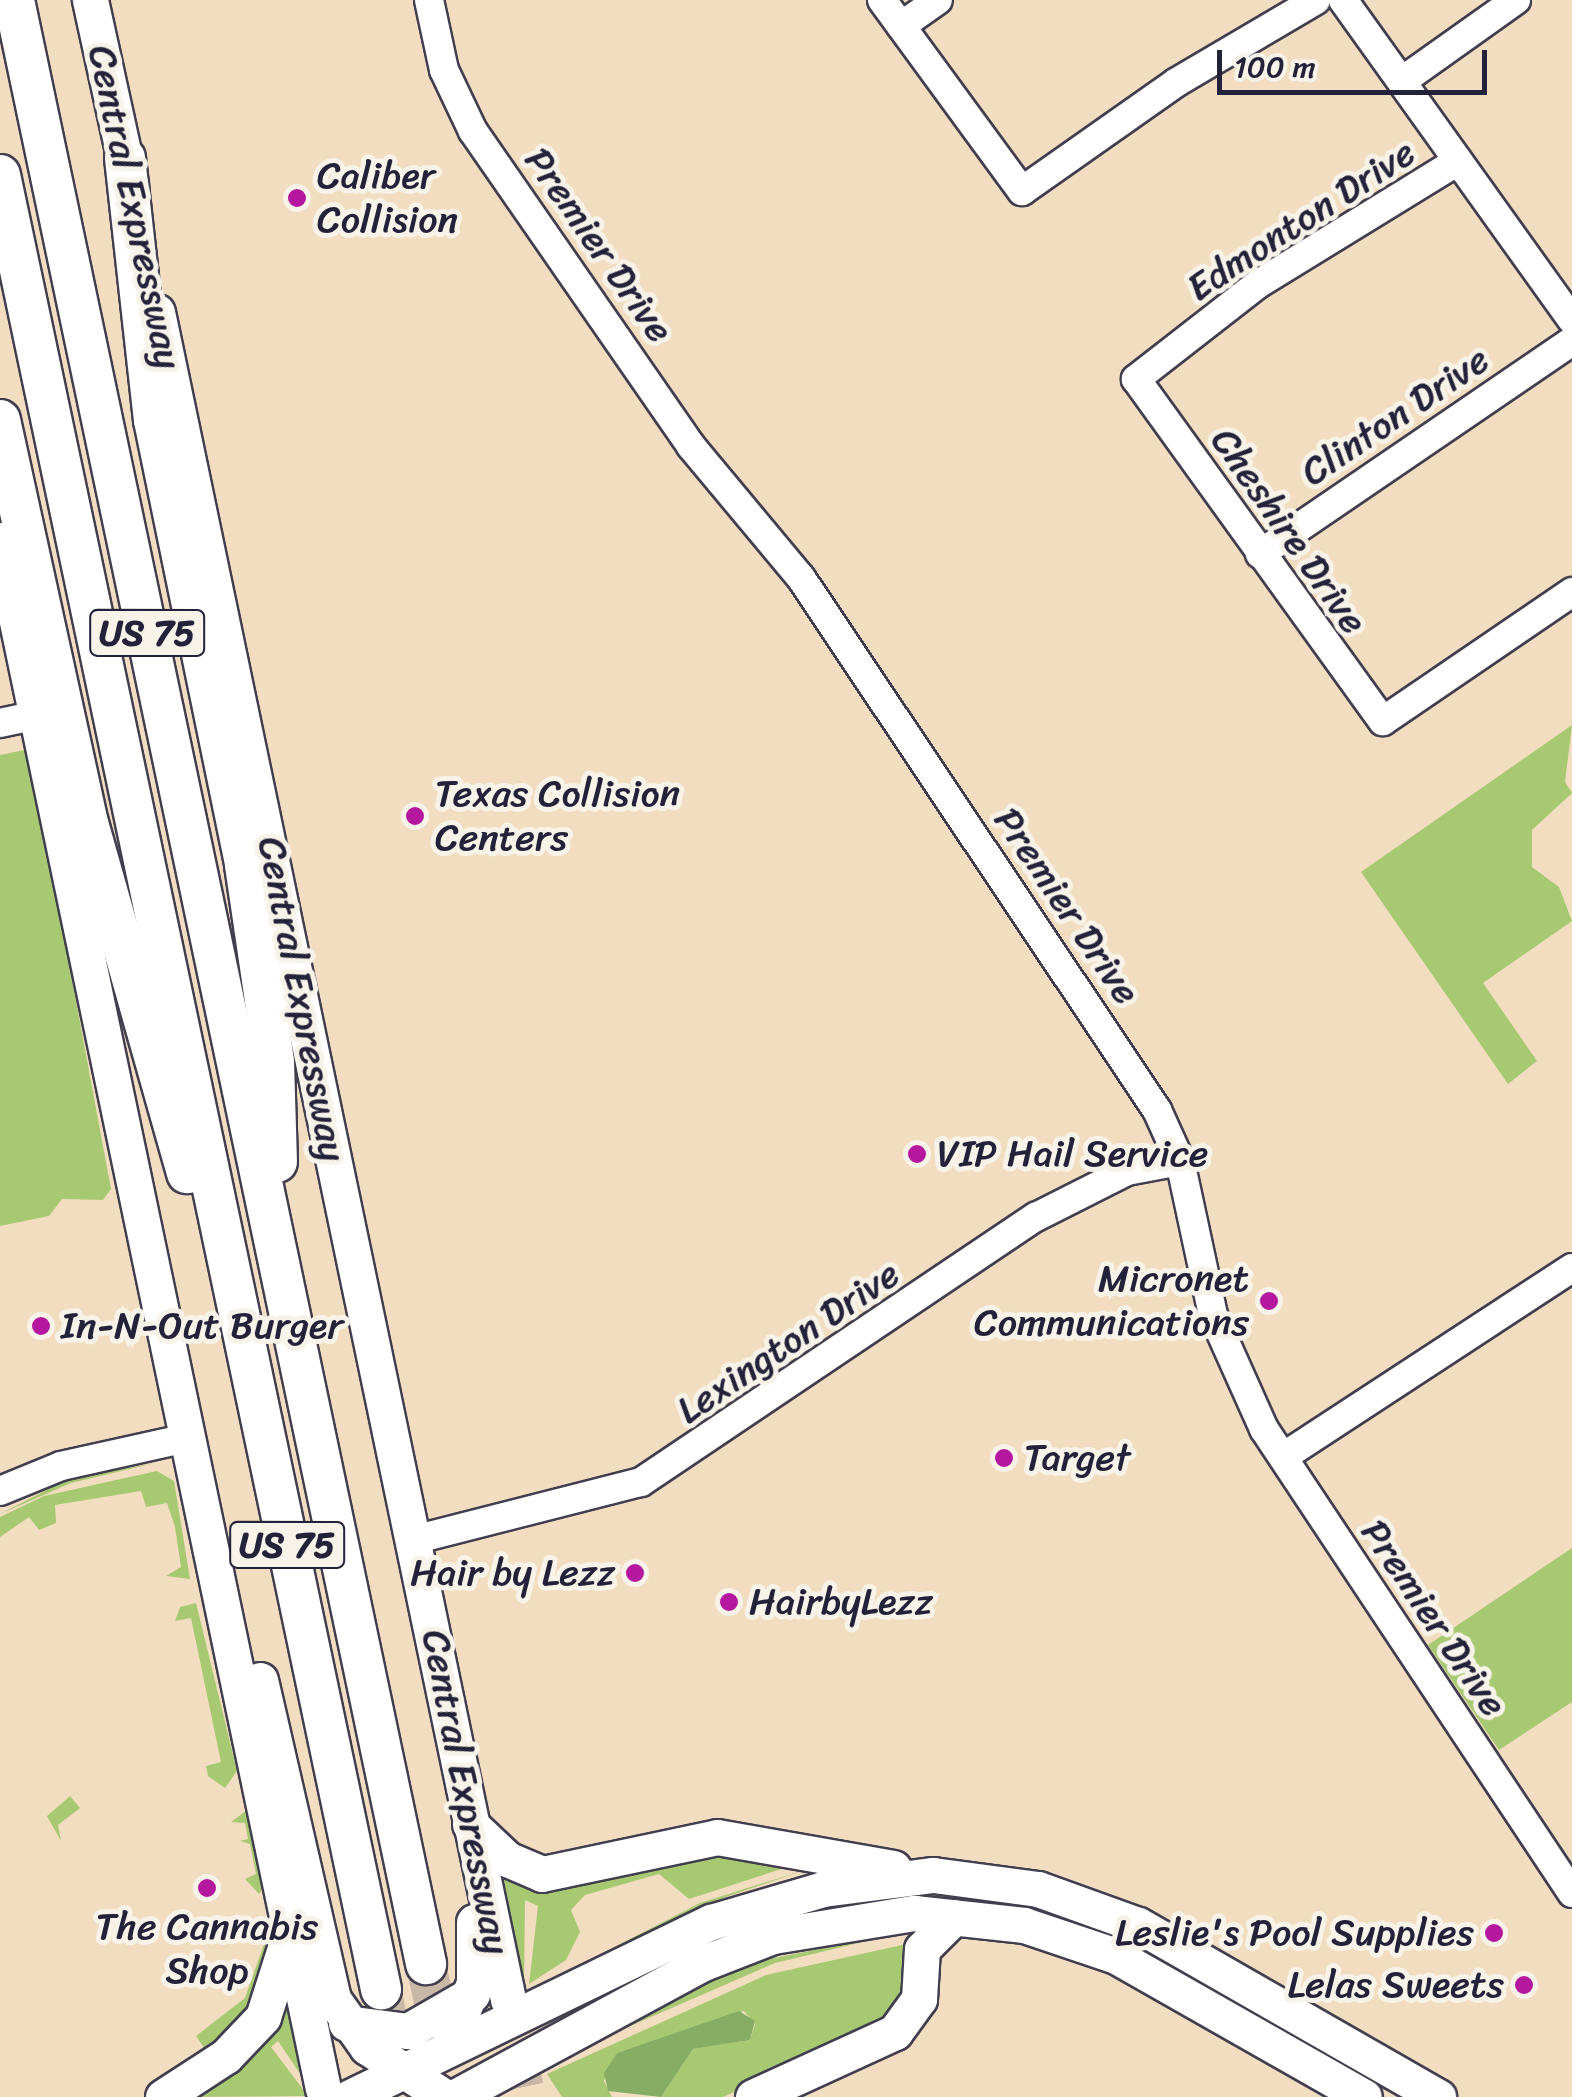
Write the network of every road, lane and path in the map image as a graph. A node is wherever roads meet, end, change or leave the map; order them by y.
1 (14, 0) edge
2 (90, 0) edge
3 (429, 0) edge
4 (882, 0) edge
5 (938, 0) edge
6 (1316, 0) edge
7 (1343, 0) edge
8 (1516, 0) edge
9 (901, 26) junction
10 (1402, 81) junction
11 (125, 158) junction
12 (1458, 161) junction
13 (0, 175) edge
14 (1572, 320) edge
15 (1572, 341) edge
16 (1136, 379) joint
17 (0, 420) edge
18 (0, 540) edge
19 (1260, 554) junction
20 (1572, 592) edge
21 (37, 715) junction
22 (0, 723) edge
23 (329, 1145) junction
24 (1180, 1161) junction
25 (134, 1179) junction
26 (280, 1266) junction
27 (1572, 1268) edge
28 (234, 1292) junction
29 (183, 1439) junction
30 (1283, 1457) junction
31 (0, 1491) edge
32 (417, 1539) junction
33 (470, 1824) junction
34 (933, 1875) junction
35 (1572, 1893) edge
36 (954, 1917) junction
37 (288, 1924) junction
38 (1214, 1963) junction
39 (426, 1964) tunnel mouth
40 (382, 1989) tunnel mouth
41 (472, 1994) junction
42 (1195, 1997) junction
43 (508, 2000) tunnel mouth
44 (346, 2023) junction
45 (448, 2046) junction
46 (430, 2089) edge
47 (1398, 2090) edge
48 (336, 2093) edge
49 (163, 2097) edge
50 (754, 2097) edge
51 (1364, 2097) edge
52 (1438, 2097) edge

1 - 26 highway, Central Expressway / US 75
2 - 11 main road, Central Expressway
3 - 24 street, Premier Drive
4 - 9 street
5 - 9 street
6 - 9 street
7 - 10 street
8 - 10 street
10 - 12 street
11 - 23 main road, Central Expressway
11 - 26 highway
12 - 14 street
12 - 16 street, Edmonton Drive
13 - 28 highway, US 75
15 - 19 street, Clinton Drive
16 - 19 street, Cheshire Drive
17 - 28 highway
18 - 21 main road
19 - 20 street, Cheshire Drive
21 - 22 street
21 - 25 main road
23 - 32 main road, Central Expressway
23 - 41 main road
24 - 30 street, Premier Drive
24 - 32 street, Lexington Drive
25 - 29 main road
25 - 44 main road
26 - 39 highway, Central Expressway / US 75
27 - 30 street
28 - 40 highway, US 75
29 - 31 street
29 - 37 main road
30 - 35 street, Premier Drive
32 - 33 main road, Central Expressway
33 - 34 main road
33 - 43 main road, Central Expressway
34 - 38 main road
34 - 45 main road
36 - 42 main road
36 - 46 main road
36 - 50 main road
37 - 48 main road
37 - 49 main road
38 - 42 main road
38 - 47 main road
41 - 44 main road
41 - 45 main road
42 - 51 main road
44 - 46 main road
45 - 46 main road
46 - 48 main road
47 - 52 main road

